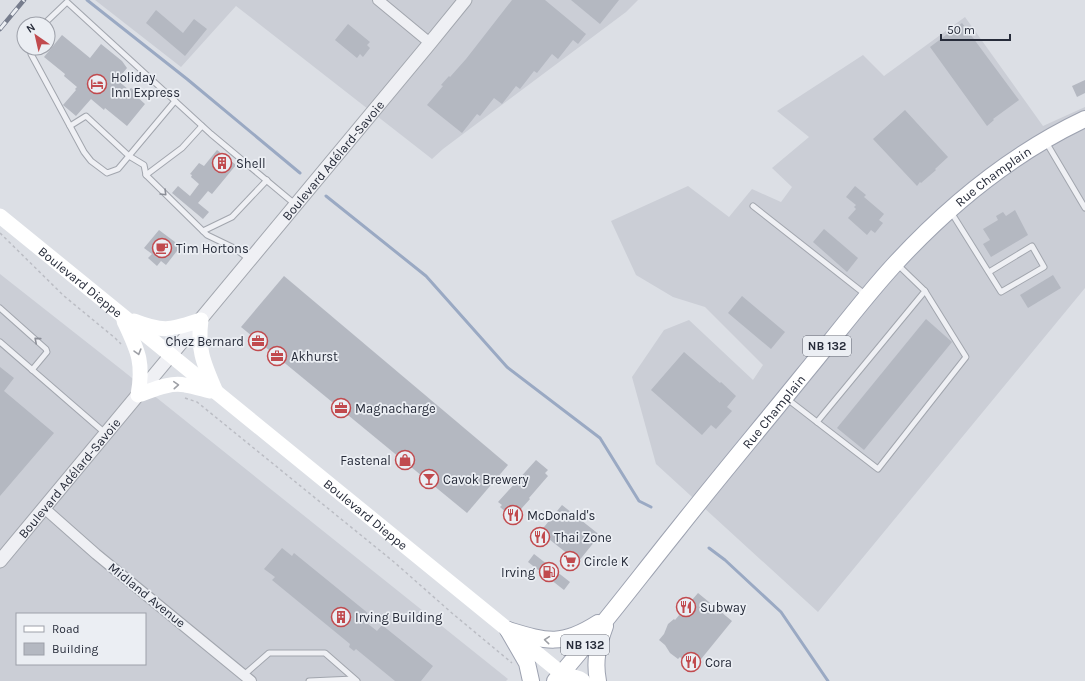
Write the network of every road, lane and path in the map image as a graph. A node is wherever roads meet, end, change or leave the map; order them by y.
1 (378, 0) edge
2 (465, 0) edge
3 (52, 16) edge
4 (430, 43) junction
5 (32, 56) edge
6 (175, 101) junction
7 (1085, 119) edge
8 (70, 126) junction
9 (202, 126) junction
10 (1044, 139) junction
11 (129, 156) junction
12 (146, 175) junction
13 (267, 180) junction
14 (296, 205) junction
15 (753, 206) dead end
16 (1085, 208) edge
17 (949, 210) junction
18 (0, 216) edge
19 (203, 231) junction
20 (0, 233) edge
21 (250, 260) junction
22 (896, 263) junction
23 (988, 272) junction
24 (925, 291) junction
25 (868, 296) junction
26 (0, 308) edge
27 (122, 316) junction
28 (201, 320) junction
29 (0, 342) edge
30 (123, 348) dead end
31 (166, 352) junction
32 (32, 370) junction
33 (217, 394) junction
34 (138, 395) junction
35 (785, 397) junction
36 (184, 398) dead end
37 (817, 422) junction
38 (106, 434) junction
39 (44, 508) junction
40 (0, 561) edge
41 (608, 617) junction
42 (508, 630) junction
43 (515, 666) dead end
44 (248, 678) edge
45 (561, 678) edge
46 (355, 680) edge
47 (310, 681) edge
48 (531, 681) edge
49 (583, 681) edge
50 (598, 681) edge

1 - 4 street
2 - 4 street, Boulevard Adélard-Savoie
3 - 6 lane
4 - 14 street, Boulevard Adélard-Savoie
5 - 8 lane
6 - 9 lane
6 - 11 lane
7 - 10 main road, Rue Champlain / NB 132
8 - 11 lane
8 - 11 lane
9 - 12 lane
9 - 13 lane
10 - 16 lane
10 - 17 main road, Rue Champlain / NB 132
11 - 12 lane
12 -> 19 lane
13 - 14 lane
13 - 19 lane
14 - 21 street, Boulevard Adélard-Savoie
15 - 25 lane
17 - 22 main road, Rue Champlain / NB 132
17 - 23 lane
18 - 27 main road, Boulevard Dieppe
19 - 21 lane
20 - 30 path
21 - 28 street, Boulevard Adélard-Savoie
22 - 24 lane
22 - 25 main road, Rue Champlain / NB 132
23 - 23 lane
24 - 37 lane
24 - 37 lane
25 - 35 main road, Rue Champlain / NB 132
32 -> 26 lane
27 - 28 main road
27 - 31 main road, Boulevard Dieppe
27 -> 34 main road
28 - 31 street, Boulevard Adélard-Savoie
28 - 33 main road
29 - 32 lane
31 - 33 main road, Boulevard Dieppe
31 - 34 street, Boulevard Adélard-Savoie
32 - 38 lane
34 -> 33 main road
33 - 42 main road, Boulevard Dieppe
34 - 38 street, Boulevard Adélard-Savoie
35 - 37 lane
35 - 41 main road, Rue Champlain / NB 132
36 - 43 path
38 - 39 street, Boulevard Adélard-Savoie
39 - 40 street, Boulevard Adélard-Savoie
39 - 44 street, Midland Avenue
41 -> 42 main road
41 - 45 main road, Rue Champlain / NB 132
41 - 50 main road
42 - 45 main road, Boulevard Dieppe
42 - 48 main road
44 - 46 lane
45 - 49 main road, Boulevard Dieppe
46 - 47 lane

